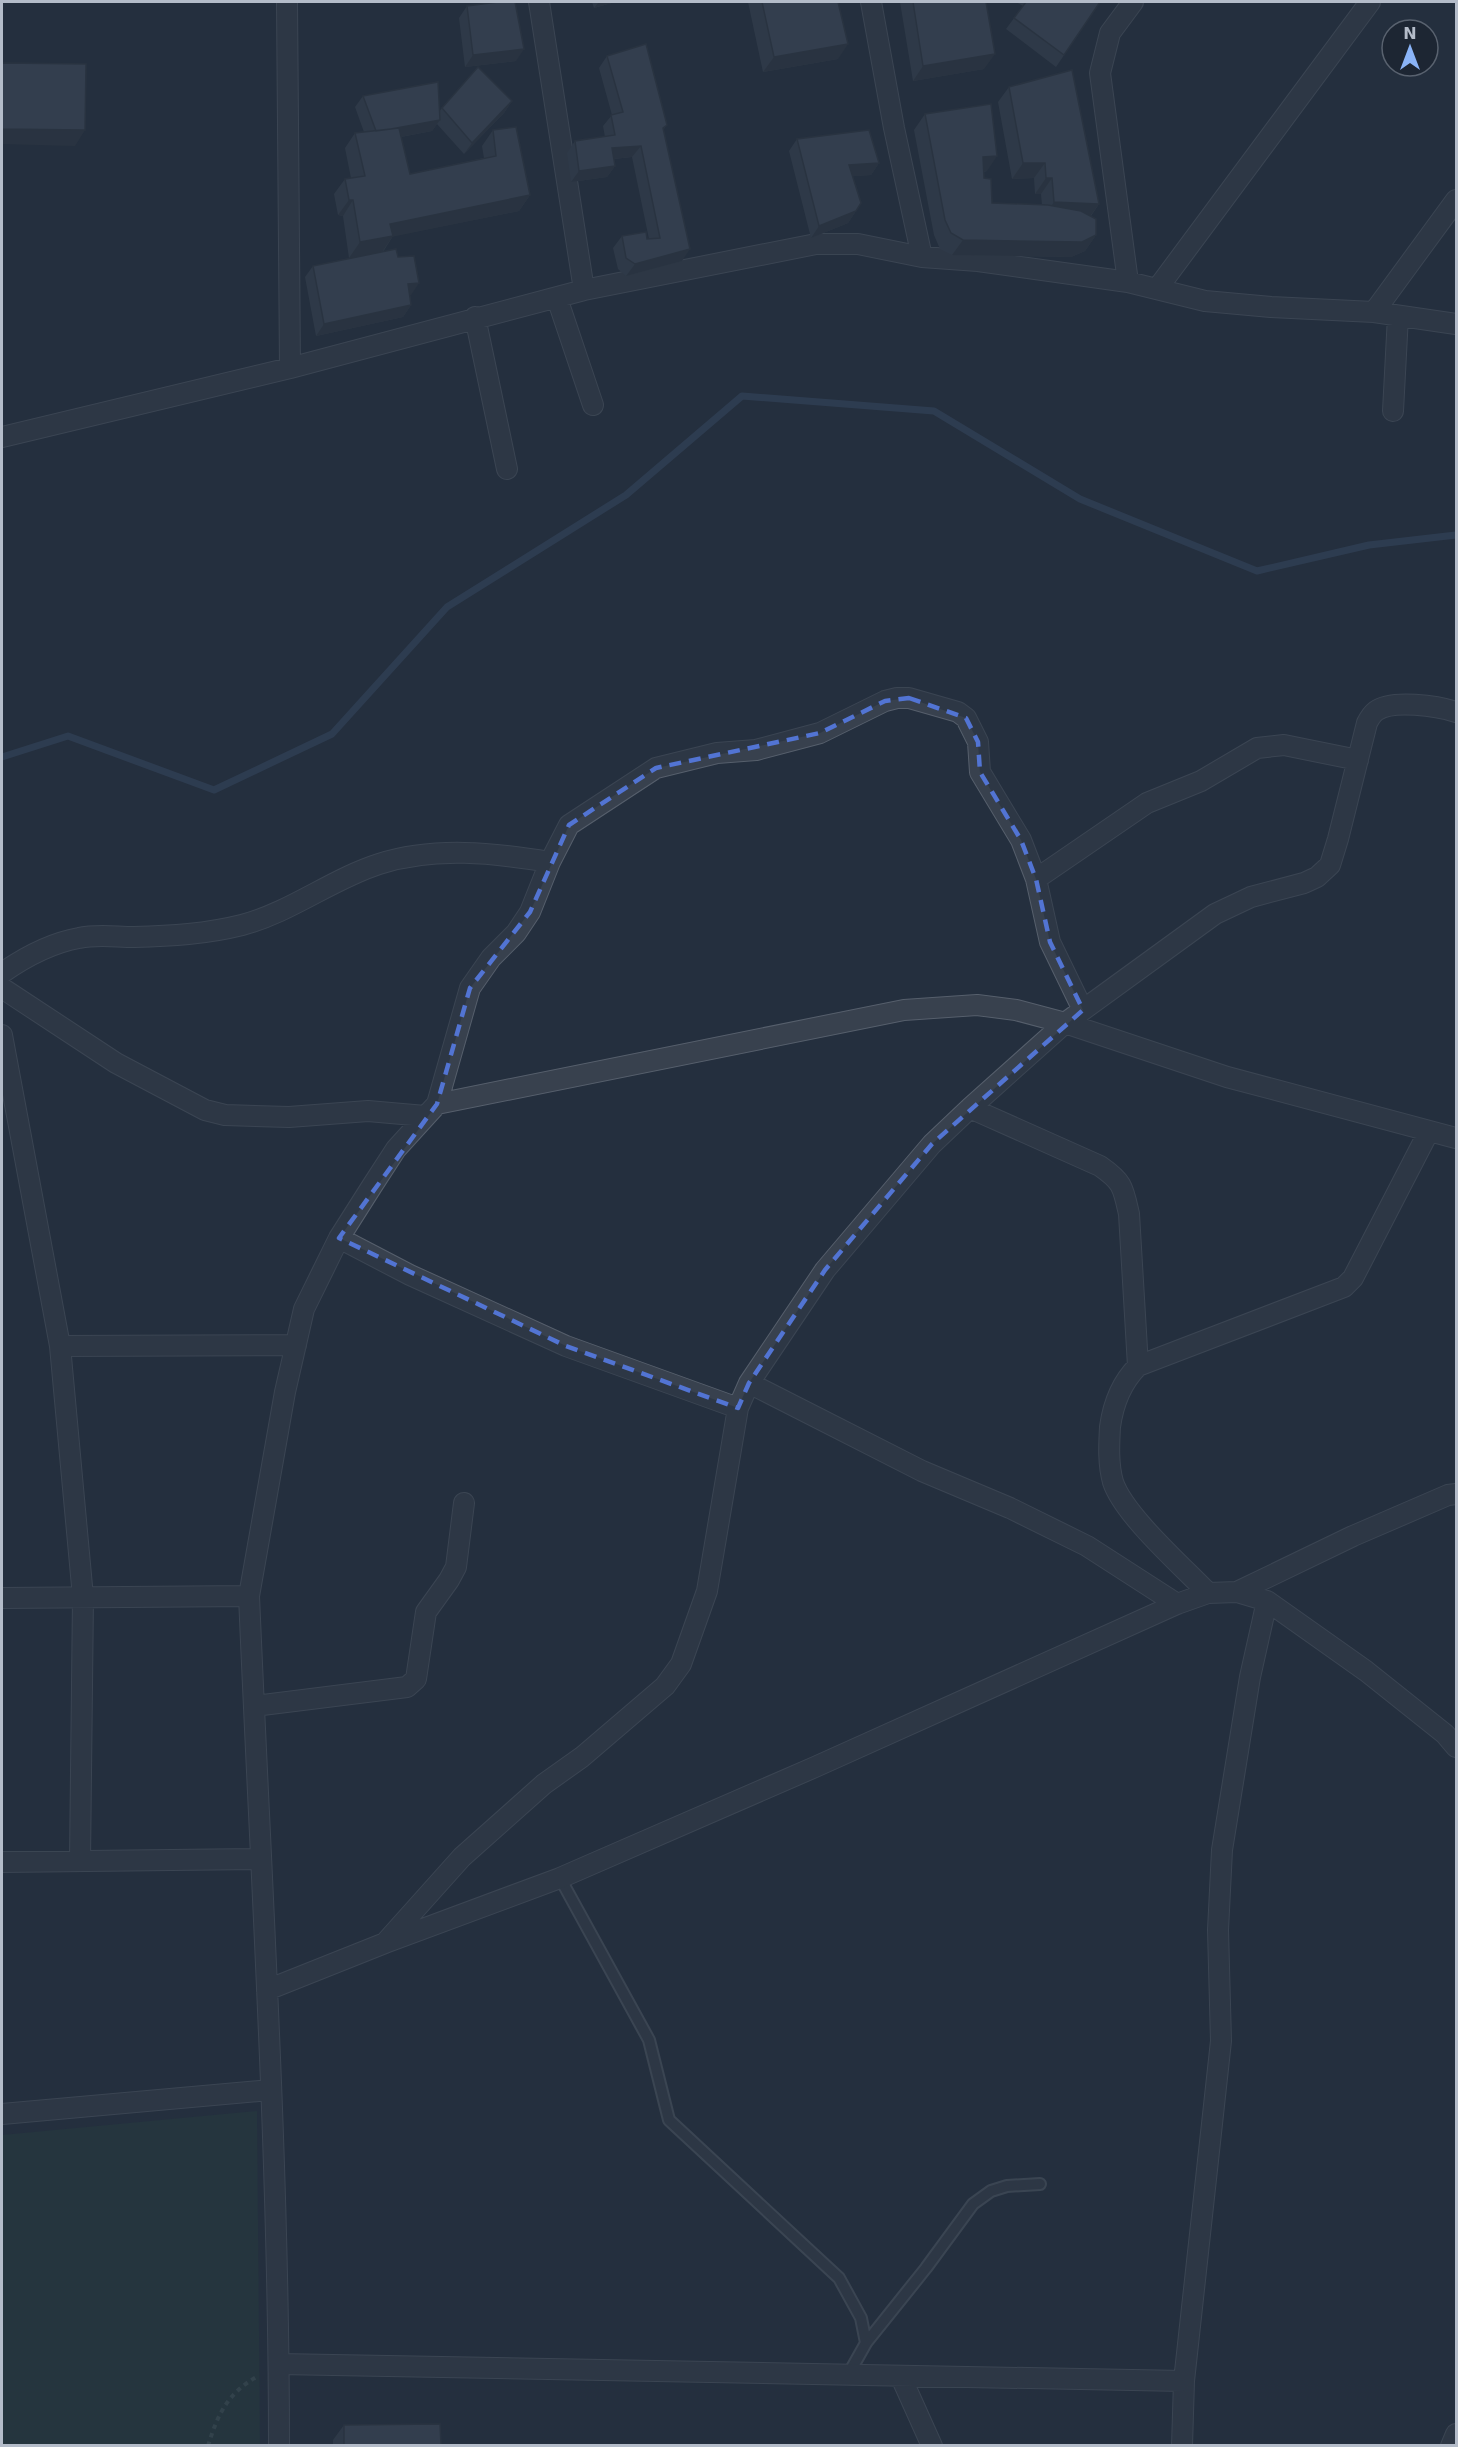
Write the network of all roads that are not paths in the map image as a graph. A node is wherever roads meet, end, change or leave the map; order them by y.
1 (287, 2) edge
2 (539, 2) edge
3 (871, 2) edge
4 (1133, 2) edge
5 (1370, 2) edge
6 (1456, 200) edge
7 (922, 257) junction
8 (1128, 282) junction
9 (1157, 289) junction
10 (584, 290) junction
11 (557, 298) junction
12 (1374, 312) junction
13 (1398, 316) junction
14 (475, 317) junction
15 (1456, 324) edge
16 (290, 368) junction
17 (593, 405) dead end
18 (1394, 411) dead end
19 (2, 437) edge
20 (507, 469) dead end
21 (1456, 712) edge
22 (1358, 760) junction
23 (550, 862) junction
24 (1036, 879) junction
25 (2, 974) edge
26 (2, 988) edge
27 (1083, 1010) junction
28 (1065, 1023) junction
29 (2, 1035) edge
30 (970, 1108) junction
31 (431, 1110) junction
32 (1429, 1131) junction
33 (1456, 1138) edge
34 (339, 1238) junction
35 (296, 1344) junction
36 (60, 1346) junction
37 (1138, 1366) junction
38 (749, 1383) junction
39 (738, 1408) junction
40 (1454, 1492) edge
41 (464, 1503) dead end
42 (1237, 1592) junction
43 (1208, 1593) junction
44 (249, 1596) junction
45 (83, 1597) junction
46 (2, 1598) edge
47 (1267, 1601) junction
48 (1177, 1604) junction
49 (254, 1706) junction
50 (1456, 1747) edge
51 (261, 1858) junction
52 (80, 1861) junction
53 (2, 1862) edge
54 (560, 1878) junction
55 (385, 1943) junction
56 (267, 1990) junction
57 (270, 2090) junction
58 (2, 2114) edge
59 (1040, 2184) dead end
60 (866, 2343) junction
61 (279, 2364) junction
62 (848, 2375) junction
63 (901, 2376) junction
64 (1184, 2380) junction
65 (1456, 2434) edge
66 (279, 2445) edge
67 (932, 2445) edge
68 (1182, 2445) edge
69 (1451, 2445) edge

1 - 16 street
2 - 10 street
3 - 7 street
4 - 8 street
5 - 9 street
6 - 12 street
7 - 8 street
7 - 10 street
8 - 9 street
9 - 12 street
10 - 11 street
11 - 14 street
11 - 17 street
12 - 13 street
13 - 15 street
13 - 18 street
14 - 16 street
14 - 20 street
16 - 19 street
21 - 22 street
22 - 24 street
22 - 27 street
23 - 24 street
23 - 25 street
23 - 31 street
24 - 27 street
26 - 31 street
27 - 28 street
28 - 30 street
28 - 31 street
28 - 32 street
29 - 36 street
30 - 37 street
30 - 38 street
31 - 34 street
32 - 33 street
32 - 37 street
34 - 35 street
34 - 39 street
35 - 36 street
35 - 44 street
36 - 45 street
37 - 43 street
38 - 39 street
38 - 48 street
39 - 55 street
40 - 42 street
41 - 49 street
42 - 43 street
42 - 47 street
43 - 48 street
44 - 45 street
44 - 49 street
45 - 46 street
45 - 52 street
47 - 50 street
47 - 64 street
48 - 54 street
49 - 51 street
51 - 52 street
51 - 56 street
52 - 53 street
54 - 55 street
54 - 60 lane
55 - 56 street
56 - 57 street
57 - 58 street
57 - 61 street
59 - 60 lane
60 - 62 lane
61 - 62 street
61 - 66 street
62 - 63 street
63 - 64 street
63 - 67 street
64 - 68 street
65 - 69 street

